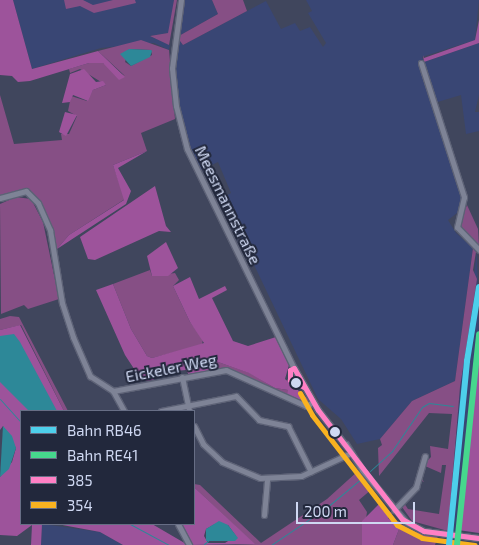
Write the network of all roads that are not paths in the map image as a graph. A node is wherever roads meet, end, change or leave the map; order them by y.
1 (181, 0) edge
2 (421, 63) dead end
3 (0, 198) edge
4 (479, 250) edge
5 (182, 377) junction
6 (113, 391) junction
7 (315, 404) junction
8 (188, 408) edge
9 (123, 410) edge
10 (169, 410) edge
11 (195, 428) edge
12 (351, 453) junction
13 (425, 456) dead end
14 (311, 472) junction
15 (267, 479) junction
16 (394, 510) junction
17 (264, 515) dead end
18 (179, 525) edge
19 (479, 538) edge
20 (189, 545) edge

1 - 7 street, Meesmannstraße
2 - 4 street
3 - 6 street
5 - 6 street, Eickeler Weg
5 - 7 street, Eickeler Weg
5 - 8 street
6 - 9 street
7 - 12 street, Meesmannstraße
8 - 10 street
8 - 14 street
11 - 15 street
12 - 14 street
12 - 16 street, Meesmannstraße
13 - 16 street
14 - 15 street
15 - 17 street
16 - 19 street, Meesmannstraße
18 - 20 street

